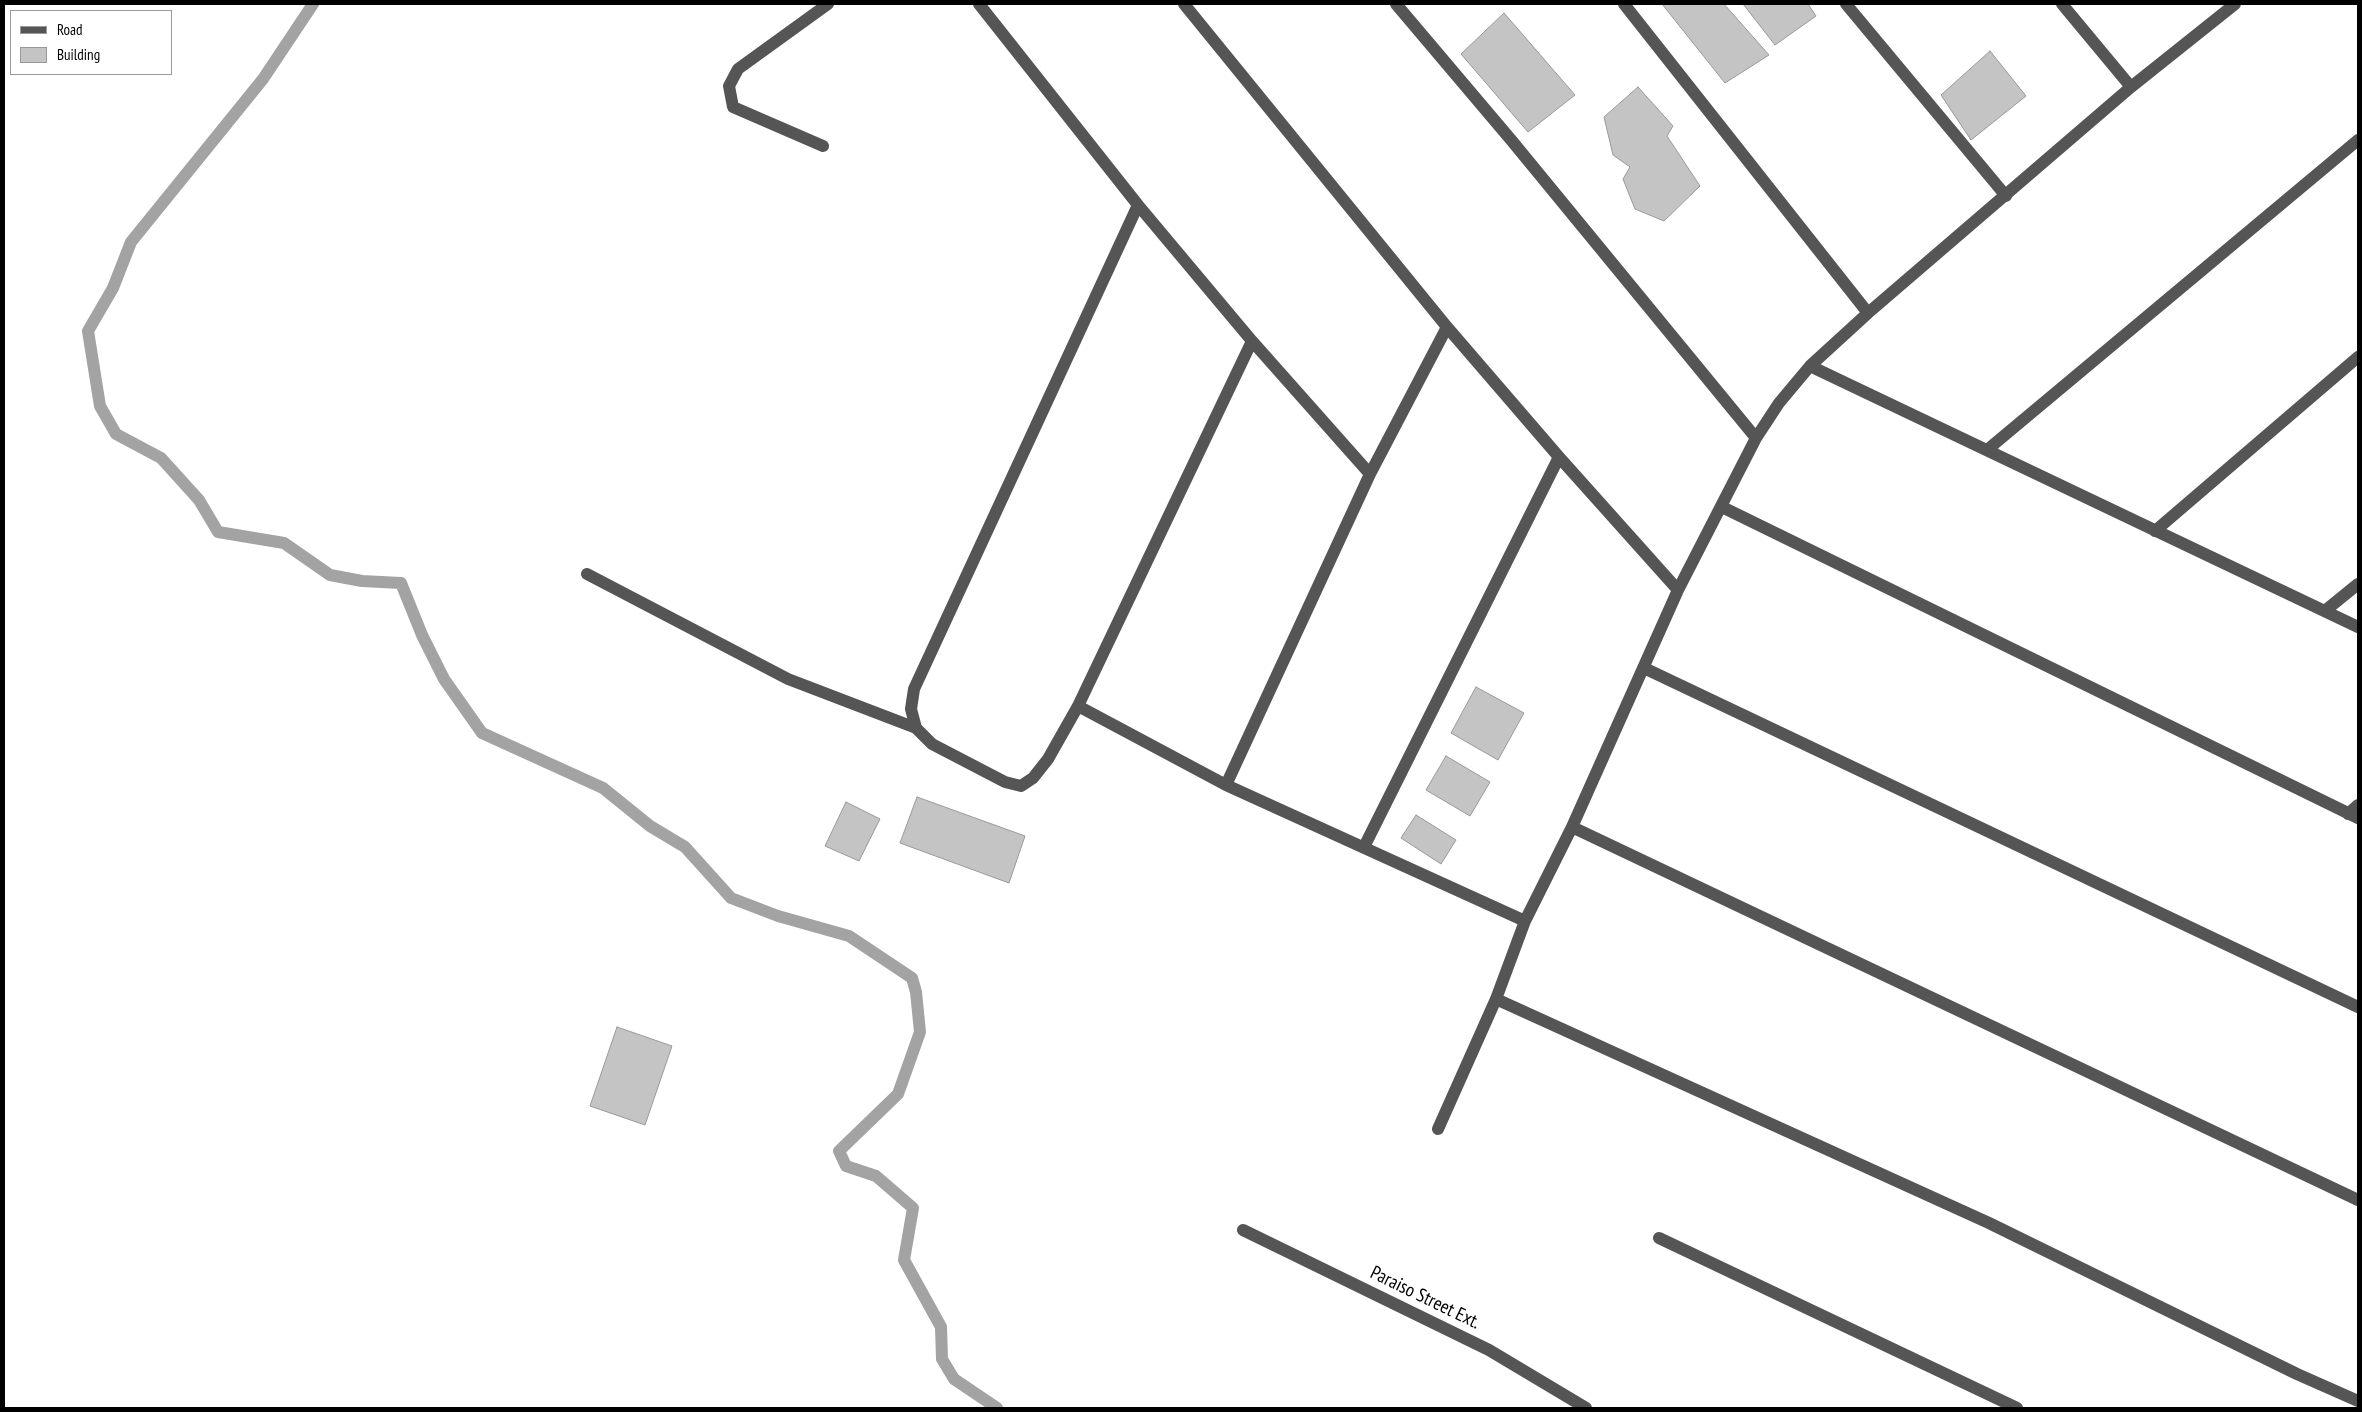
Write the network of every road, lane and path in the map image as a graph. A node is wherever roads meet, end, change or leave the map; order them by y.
1 (828, 4) edge
2 (979, 4) edge
3 (1184, 4) edge
4 (1396, 4) edge
5 (1624, 4) edge
6 (1846, 4) edge
7 (2062, 4) edge
8 (2235, 4) edge
9 (2130, 87) junction
10 (2358, 140) edge
11 (823, 146) dead end
12 (2006, 196) junction
13 (1138, 206) junction
14 (1868, 313) junction
15 (1447, 327) junction
16 (1252, 341) junction
17 (2358, 357) edge
18 (1810, 366) junction
19 (1756, 438) junction
20 (1986, 450) junction
21 (1559, 457) junction
22 (1370, 474) junction
23 (1722, 507) junction
24 (2155, 531) junction
25 (587, 574) dead end
26 (2358, 584) edge
27 (1678, 590) junction
28 (2326, 610) junction
29 (2358, 627) edge
30 (1644, 668) junction
31 (1078, 706) junction
32 (916, 728) junction
33 (1226, 784) junction
34 (2358, 805) edge
35 (2353, 816) edge
36 (1572, 827) junction
37 (1364, 847) junction
38 (1526, 921) junction
39 (1496, 998) junction
40 (2358, 1007) edge
41 (1438, 1129) dead end
42 (2358, 1200) edge
43 (1242, 1230) dead end
44 (1659, 1238) dead end
45 (2358, 1401) edge
46 (1586, 1408) edge
47 (2017, 1408) edge

1 - 11 street
2 - 13 street
3 - 15 street
4 - 19 street
5 - 14 street
6 - 12 street
7 - 9 street
8 - 9 street
9 - 12 street
10 - 20 street
12 - 14 street
13 - 16 street
13 - 32 street
14 - 18 street
15 - 21 street
15 - 22 street
16 - 22 street
16 - 31 street
17 - 24 street
18 - 19 street
18 - 20 street
19 - 23 street
20 - 24 street
21 - 27 street
21 - 37 street
22 - 33 street
23 - 27 street
23 - 35 street
24 - 28 street
25 - 32 street
26 - 28 street
27 - 30 street
28 - 29 street
30 - 36 street
30 - 40 street
31 - 32 street
31 - 33 street
33 - 37 street
34 - 35 street
36 - 38 street
36 - 42 street
37 - 38 street
38 - 39 street
39 - 41 street
39 - 45 street
43 - 46 street, Paraiso Street Ext.
44 - 47 street

